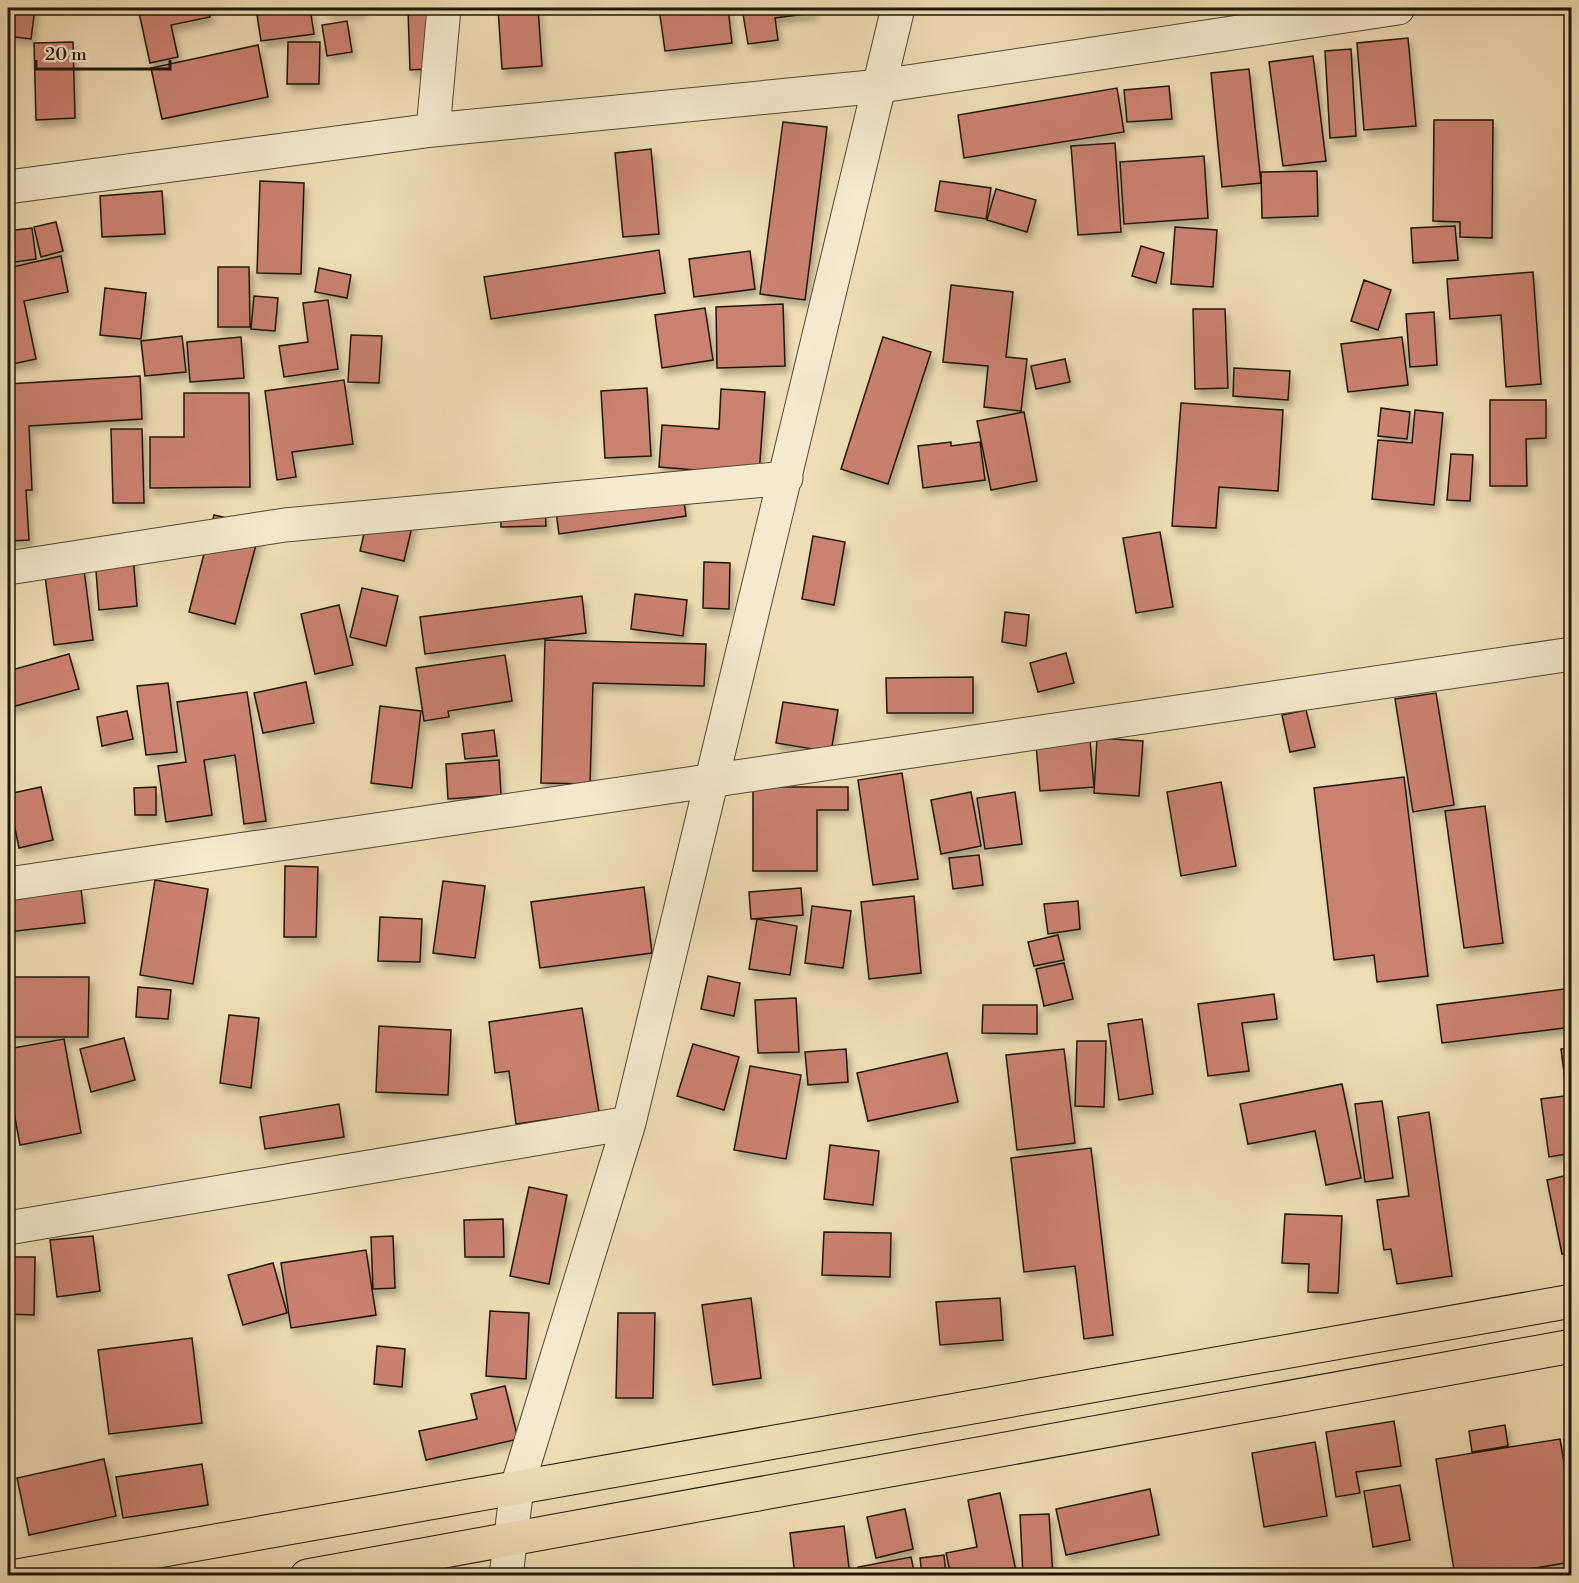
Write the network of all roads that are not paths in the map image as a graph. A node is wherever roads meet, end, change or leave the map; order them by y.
1 (444, 8) edge
2 (898, 8) edge
3 (1398, 8) edge
4 (881, 86) junction
5 (433, 129) junction
6 (8, 187) edge
7 (786, 478) junction
8 (8, 568) edge
9 (1572, 654) edge
10 (713, 779) junction
11 (8, 884) edge
12 (629, 1123) junction
13 (8, 1228) edge
14 (1572, 1301) edge
15 (1572, 1346) edge
16 (517, 1487) junction
17 (511, 1538) junction
18 (17, 1575) edge
19 (307, 1575) edge
20 (506, 1575) edge

1 - 5 street
2 - 4 street
3 - 4 street
4 - 5 street
4 - 7 street
5 - 6 street
7 - 8 street
7 - 10 street
9 - 10 street
10 - 11 street
10 - 12 street
12 - 13 street
12 - 16 street
14 - 16 main road
15 - 17 main road
16 - 17 street
16 - 18 main road
17 - 19 main road
17 - 20 street

